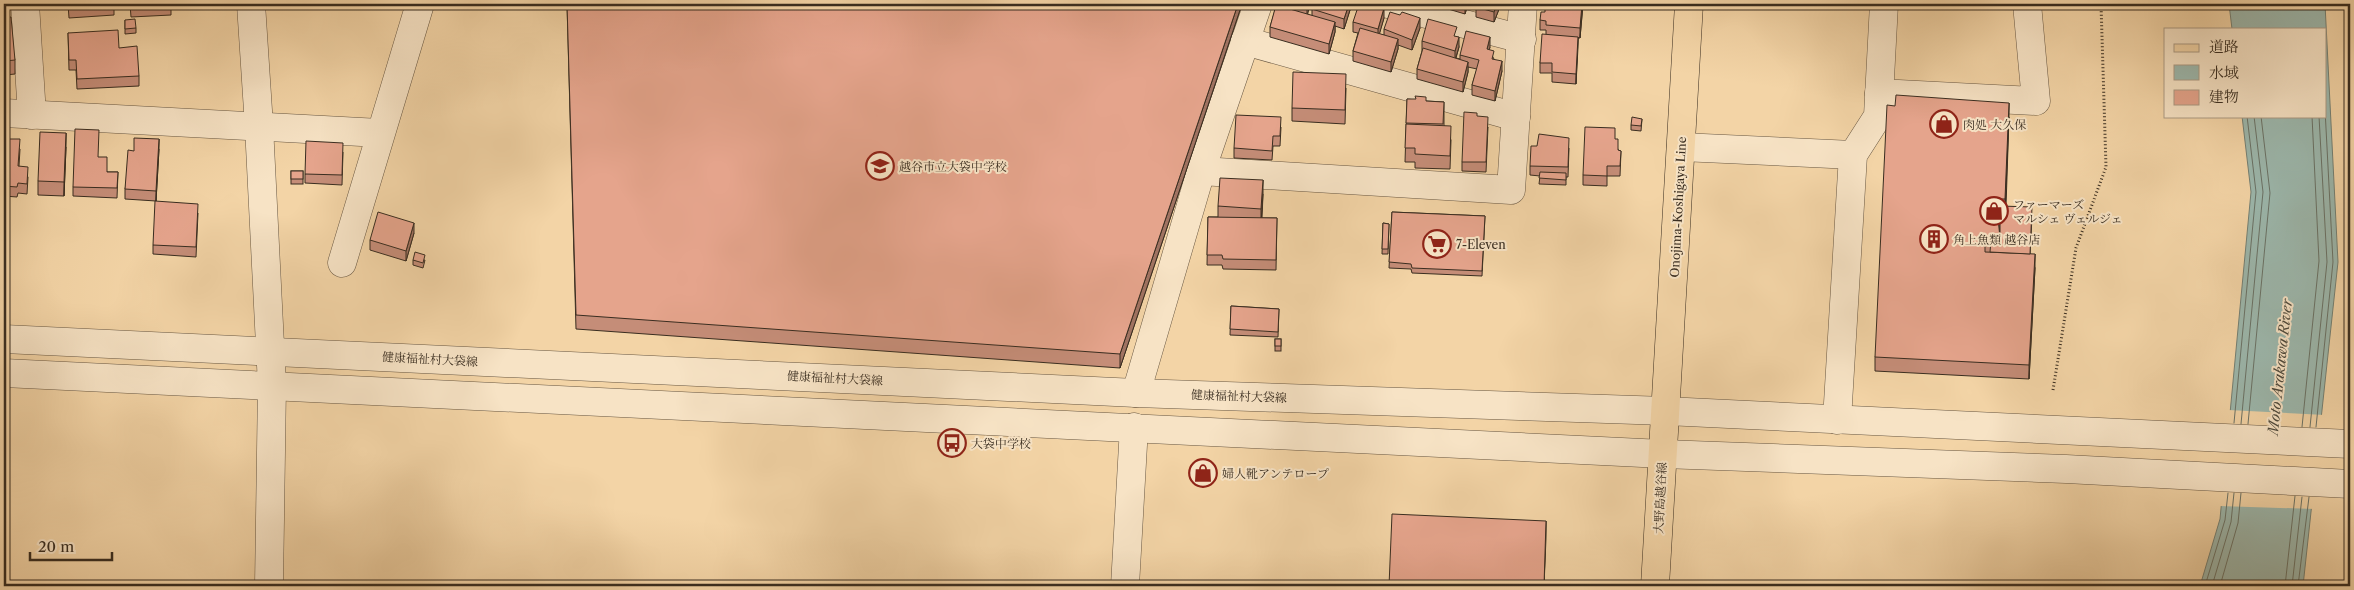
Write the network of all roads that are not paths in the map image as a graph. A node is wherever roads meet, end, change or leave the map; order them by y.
1 (25, 4) edge
2 (251, 4) edge
3 (420, 4) edge
4 (1258, 4) edge
5 (1388, 4) edge
6 (1524, 4) edge
7 (1689, 4) edge
8 (1884, 4) edge
9 (2027, 4) edge
10 (1522, 39) junction
11 (1245, 41) junction
12 (1879, 94) junction
13 (4, 113) edge
14 (32, 115) junction
15 (1516, 117) junction
16 (259, 126) junction
17 (380, 133) junction
18 (1681, 147) junction
19 (1853, 155) junction
20 (1201, 171) junction
21 (342, 263) dead end
22 (4, 339) edge
23 (269, 352) junction
24 (4, 373) edge
25 (272, 385) junction
26 (1136, 392) junction
27 (1666, 410) junction
28 (1838, 420) junction
29 (1134, 426) junction
30 (2350, 444) edge
31 (1663, 454) junction
32 (2350, 484) edge
33 (269, 586) edge
34 (1125, 586) edge
35 (1655, 586) edge

1 - 14 street
2 - 16 street
3 - 17 street
4 - 11 street
5 - 10 street
6 - 10 street
7 - 18 main road, Onojima-Koshigaya Line
8 - 12 street
9 - 12 street
10 - 15 street
11 - 15 street
11 - 20 street
12 - 19 street
13 - 14 street
14 - 16 street
15 - 20 street
16 - 17 street
16 - 23 street
17 - 21 street
18 - 19 street
18 - 27 main road, Onojima-Koshigaya Line
19 - 28 street
20 - 26 street
22 - 23 street, 健康福祉村大袋線
23 - 25 street
23 - 26 street, 健康福祉村大袋線
24 - 25 street
25 - 29 street
25 - 33 street
26 - 27 street, 健康福祉村大袋線
27 - 28 street, 健康福祉村大袋線
27 - 31 main road, 大野島越谷線
28 - 30 street, 健康福祉村大袋線
29 - 31 street
29 - 34 street
31 - 32 street
31 - 35 main road, 大野島越谷線

